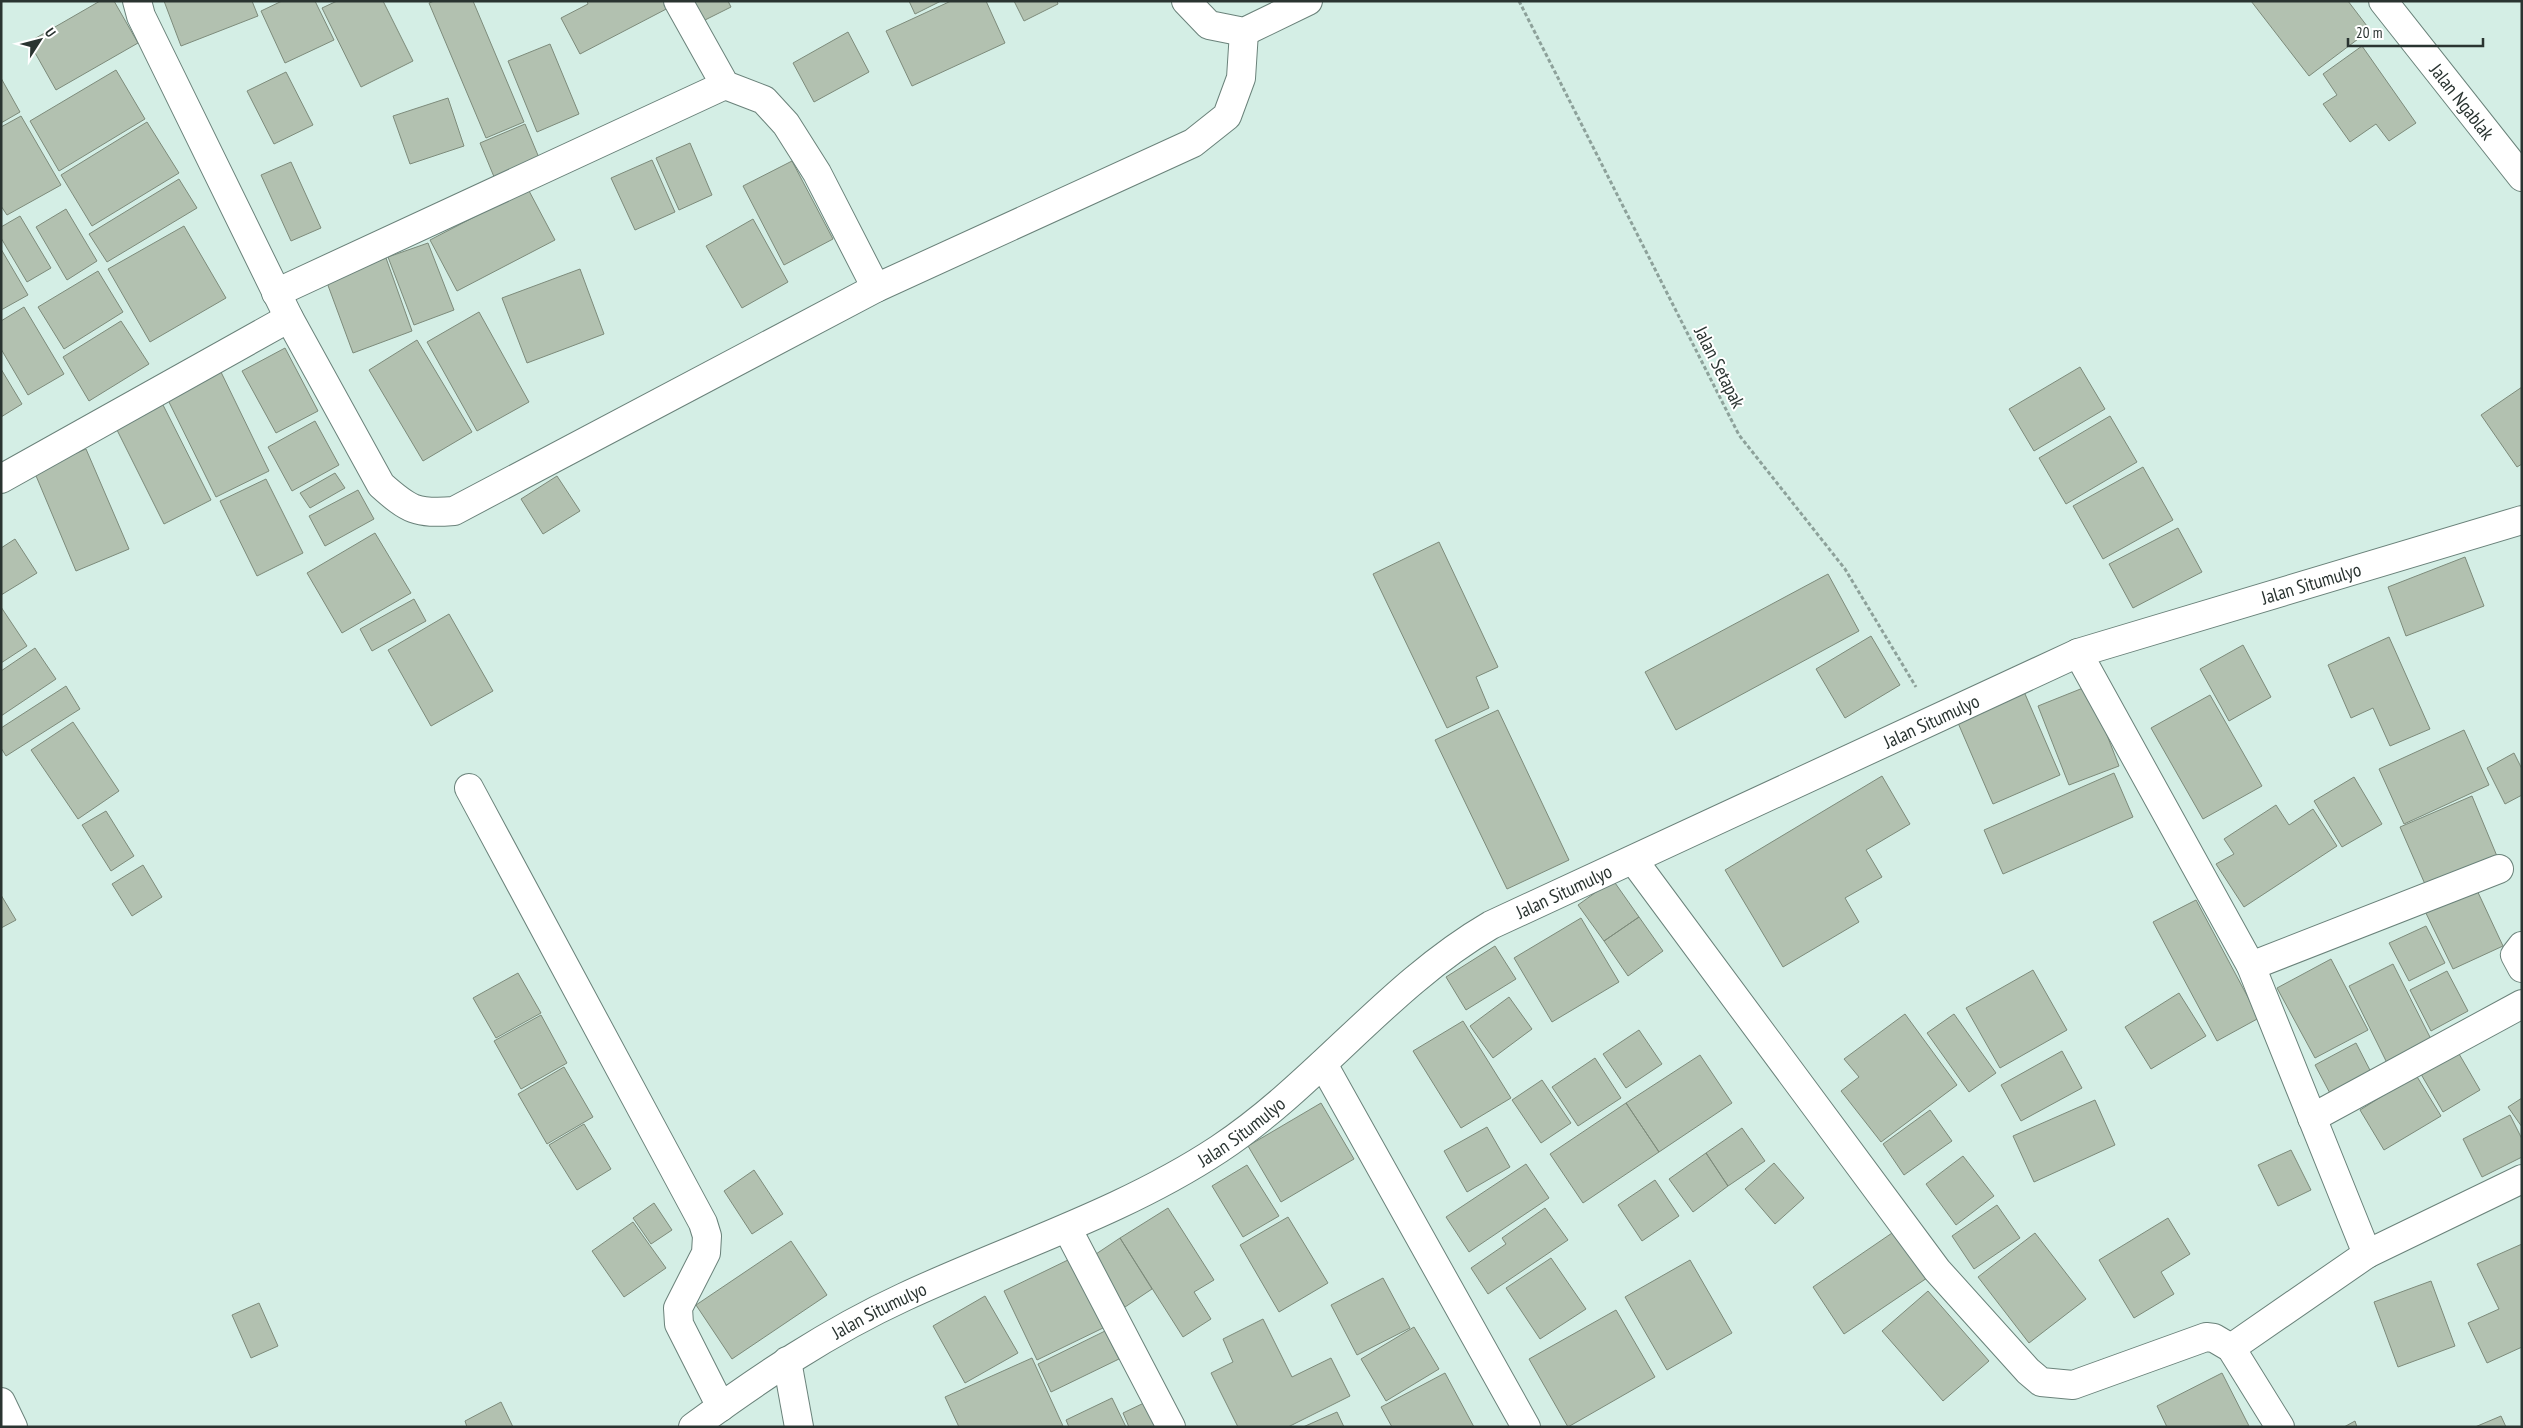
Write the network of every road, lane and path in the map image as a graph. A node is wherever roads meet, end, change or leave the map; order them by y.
1 (137, 1) edge
2 (678, 1) edge
3 (1186, 1) edge
4 (1308, 1) edge
5 (1519, 1) edge
6 (2383, 1) edge
7 (1244, 32) junction
8 (725, 85) junction
9 (2522, 177) edge
10 (876, 288) junction
11 (276, 294) junction
12 (289, 318) junction
13 (1, 479) edge
14 (2522, 520) edge
15 (2078, 653) junction
16 (1936, 720) junction
17 (469, 788) dead end
18 (1634, 861) junction
19 (2499, 869) dead end
20 (2522, 946) edge
21 (2251, 966) junction
22 (2522, 968) edge
23 (2522, 1004) edge
24 (1323, 1064) junction
25 (2312, 1118) junction
26 (2522, 1180) edge
27 (1067, 1228) junction
28 (2367, 1254) junction
29 (2231, 1348) junction
30 (787, 1360) junction
31 (1, 1402) edge
32 (720, 1407) junction
33 (13, 1427) edge
34 (693, 1427) edge
35 (799, 1427) edge
36 (1171, 1427) edge
37 (1526, 1427) edge
38 (2280, 1427) edge

1 - 11 street
2 - 8 street
3 - 7 street
4 - 7 street
5 - 16 path, Jalan Setapak
6 - 9 street, Jalan Ngablak
7 - 10 street
8 - 10 street
8 - 11 street
10 - 12 street
11 - 12 street
12 - 13 street
14 - 15 street, Jalan Situmulyo
15 - 16 street, Jalan Situmulyo
15 - 21 street
16 - 18 street, Jalan Situmulyo
17 - 32 street
18 - 24 street, Jalan Situmulyo
18 - 29 street
19 - 21 street
20 - 22 street
21 - 25 street
23 - 25 street
24 - 27 street, Jalan Situmulyo
24 - 37 street
25 - 28 street
26 - 28 street
27 - 30 street, Jalan Situmulyo
27 - 36 street
28 - 29 street
29 - 38 street
30 - 32 street, Jalan Situmulyo
30 - 35 street
31 - 33 street
32 - 34 street, Jalan Situmulyo

